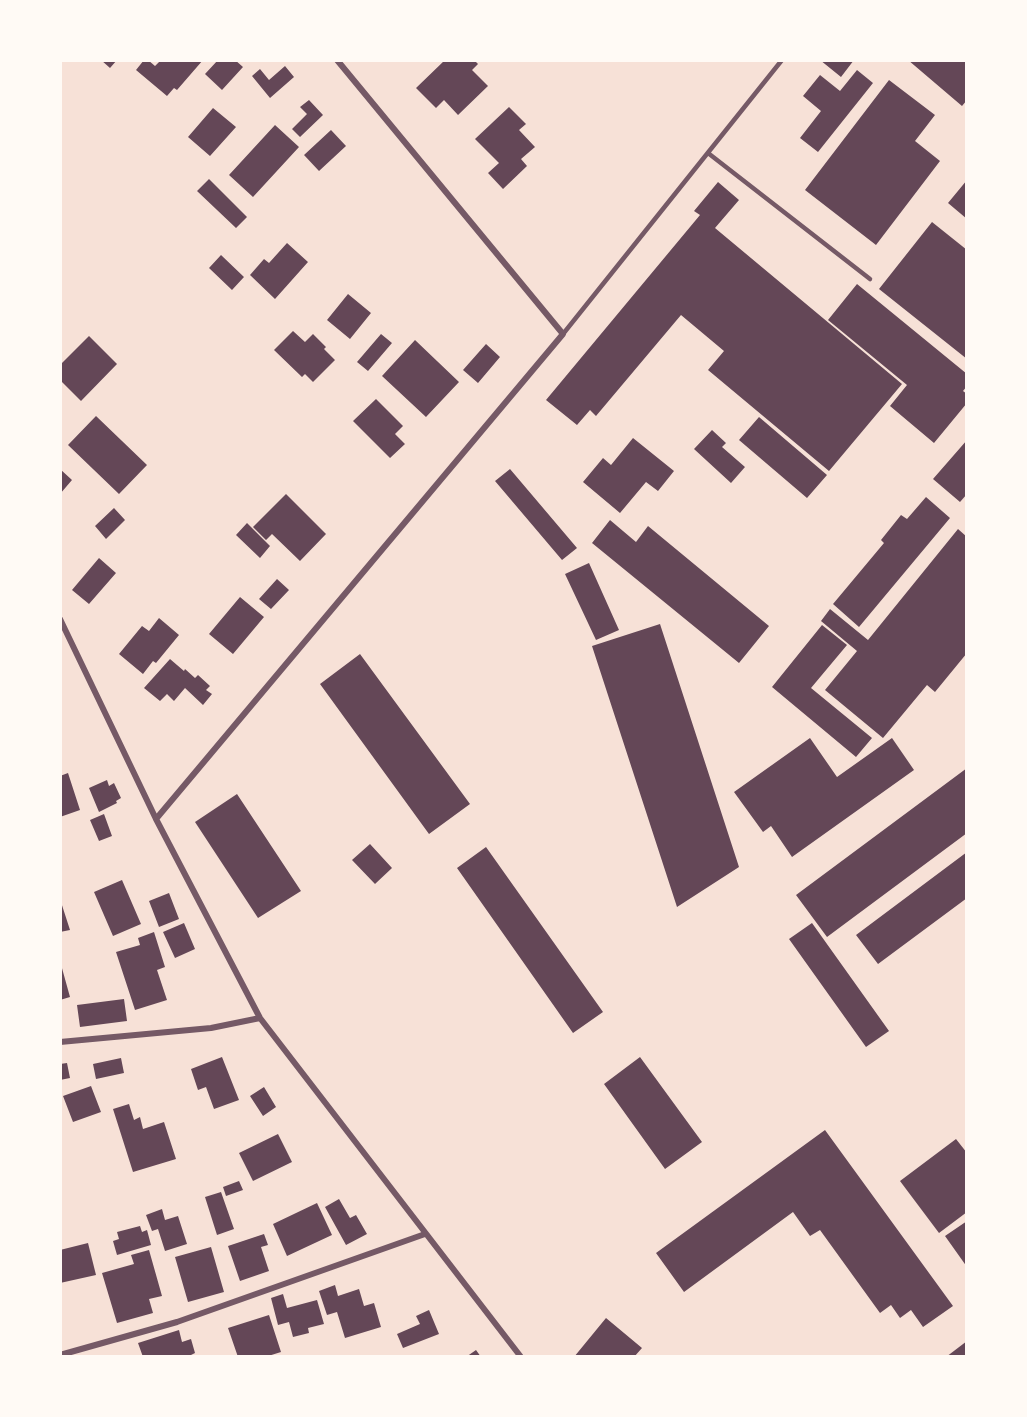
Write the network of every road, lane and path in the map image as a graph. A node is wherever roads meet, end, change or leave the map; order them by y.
1 (337, 60) edge
2 (782, 60) edge
3 (708, 153) junction
4 (870, 279) dead end
5 (563, 334) junction
6 (60, 619) edge
7 (156, 819) junction
8 (260, 1018) junction
9 (60, 1042) edge
10 (425, 1234) junction
11 (60, 1355) edge
12 (521, 1357) edge

1 - 5 street
2 - 3 lane
3 - 4 lane
3 - 5 lane
5 - 7 street
6 - 7 street
7 - 8 street
8 - 9 street
8 - 10 street
10 - 11 street
10 - 12 street

